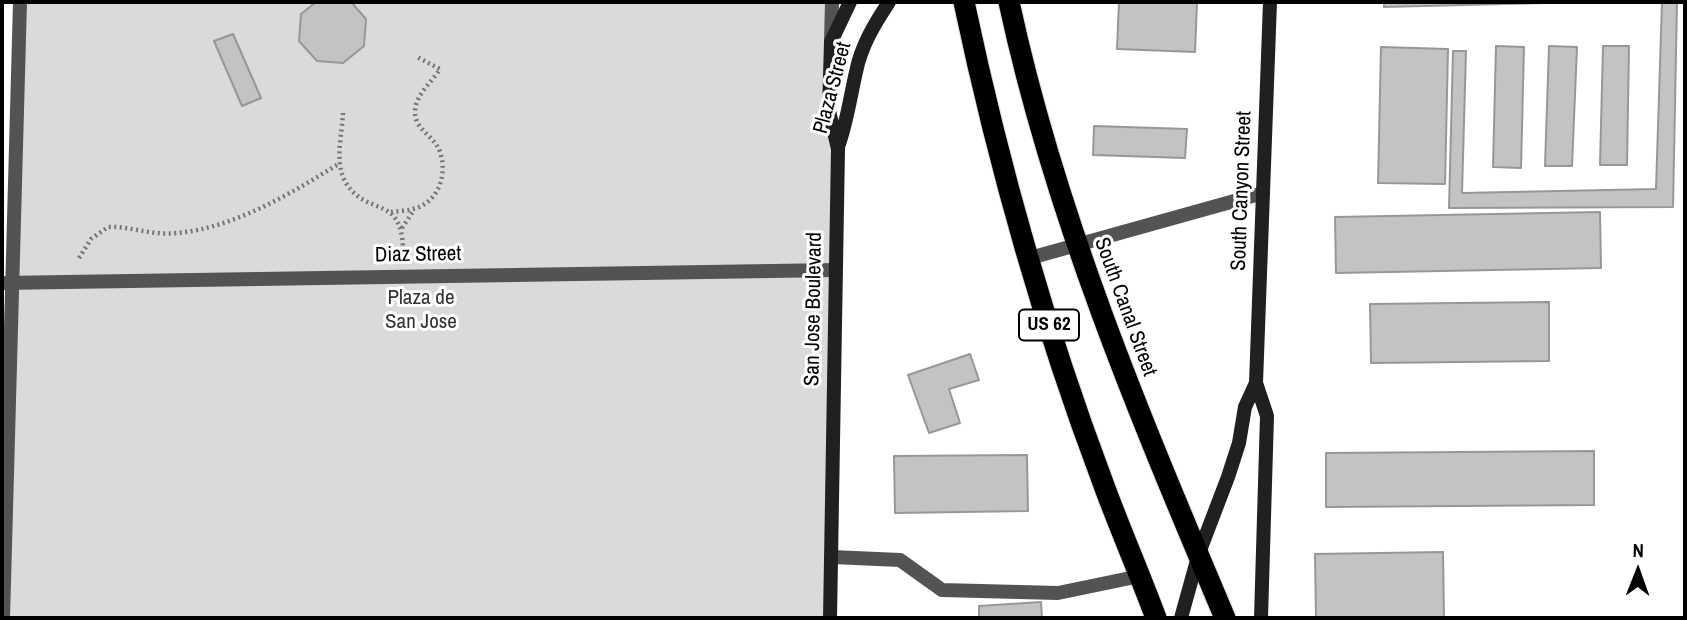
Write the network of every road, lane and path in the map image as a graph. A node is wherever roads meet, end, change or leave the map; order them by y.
1 (20, 2) edge
2 (832, 2) edge
3 (850, 2) edge
4 (889, 2) edge
5 (964, 2) edge
6 (1009, 2) edge
7 (1270, 2) edge
8 (831, 42) junction
9 (417, 57) dead end
10 (343, 113) dead end
11 (838, 149) junction
12 (340, 163) junction
13 (8, 177) edge
14 (1263, 193) junction
15 (414, 209) junction
16 (391, 212) junction
17 (402, 228) junction
18 (1076, 244) junction
19 (403, 248) dead end
20 (79, 258) dead end
21 (1030, 258) junction
22 (835, 271) junction
23 (7, 283) edge
24 (1255, 383) junction
25 (1199, 553) junction
26 (832, 557) junction
27 (1140, 576) junction
28 (3, 618) edge
29 (830, 618) edge
30 (1156, 618) edge
31 (1181, 618) edge
32 (1226, 618) edge
33 (1261, 618) edge

1 - 13 street
2 - 8 street, San Jose Boulevard
3 - 8 street, Plaza Street
4 - 11 street, Plaza Street
5 - 21 highway, US 62
6 - 18 highway, South Canal Street / US 62
7 - 14 street, South Canyon Street
8 - 11 street, San Jose Boulevard
9 - 15 path
10 - 12 path
11 - 22 street, San Jose Boulevard
12 - 16 path
12 - 20 path
13 - 23 street
14 - 18 street
14 - 24 street, South Canyon Street
15 - 16 path
15 - 17 path
16 - 17 path
17 - 19 path
18 - 21 street
18 - 25 highway, South Canal Street / US 62
21 - 27 highway, US 62
22 - 23 street, Diaz Street
22 - 26 street, San Jose Boulevard
23 - 28 street
24 - 25 street, South Canyon Street
24 - 33 street, South Canyon Street
25 - 31 street, South Canyon Street
25 - 32 highway, South Canal Street / US 62
26 - 27 street
26 - 29 street, San Jose Boulevard
27 - 30 highway, US 62

